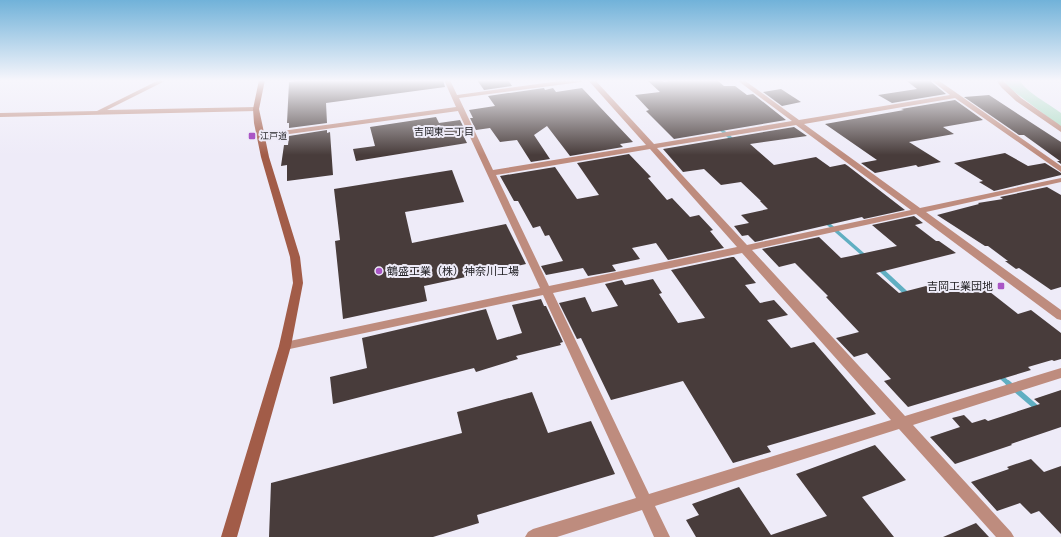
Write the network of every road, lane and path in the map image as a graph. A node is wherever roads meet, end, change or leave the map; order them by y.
1 (111, 105) edge
2 (257, 105) edge
3 (458, 105) edge
4 (613, 105) edge
5 (774, 105) edge
6 (901, 105) edge
7 (969, 105) edge
8 (1029, 105) edge
9 (256, 109) junction
10 (460, 109) junction
11 (96, 112) junction
12 (0, 115) edge
13 (797, 122) junction
14 (1061, 130) edge
15 (260, 136) junction
16 (652, 148) junction
17 (1061, 170) edge
18 (490, 173) junction
19 (1061, 180) edge
20 (919, 211) junction
21 (744, 249) junction
22 (545, 291) junction
23 (1061, 316) edge
24 (285, 346) junction
25 (1061, 373) edge
26 (902, 422) junction
27 (646, 502) junction
28 (229, 537) edge
29 (534, 537) edge
30 (662, 537) edge
31 (1006, 537) edge

1 - 11 street
2 - 9 street
3 - 10 street
4 - 16 street
5 - 13 street
6 - 13 street
7 - 17 street
8 - 14 street
9 - 11 street
9 - 15 street
10 - 15 street
10 - 18 street
11 - 12 street
13 - 16 street
13 - 20 street
15 - 24 street
16 - 18 street
16 - 21 street
18 - 22 street
19 - 20 street
20 - 21 street
20 - 23 street
21 - 22 street
21 - 26 street
22 - 24 street
22 - 27 street
24 - 28 street
25 - 26 street
26 - 27 street
26 - 31 street
27 - 29 street
27 - 30 street

